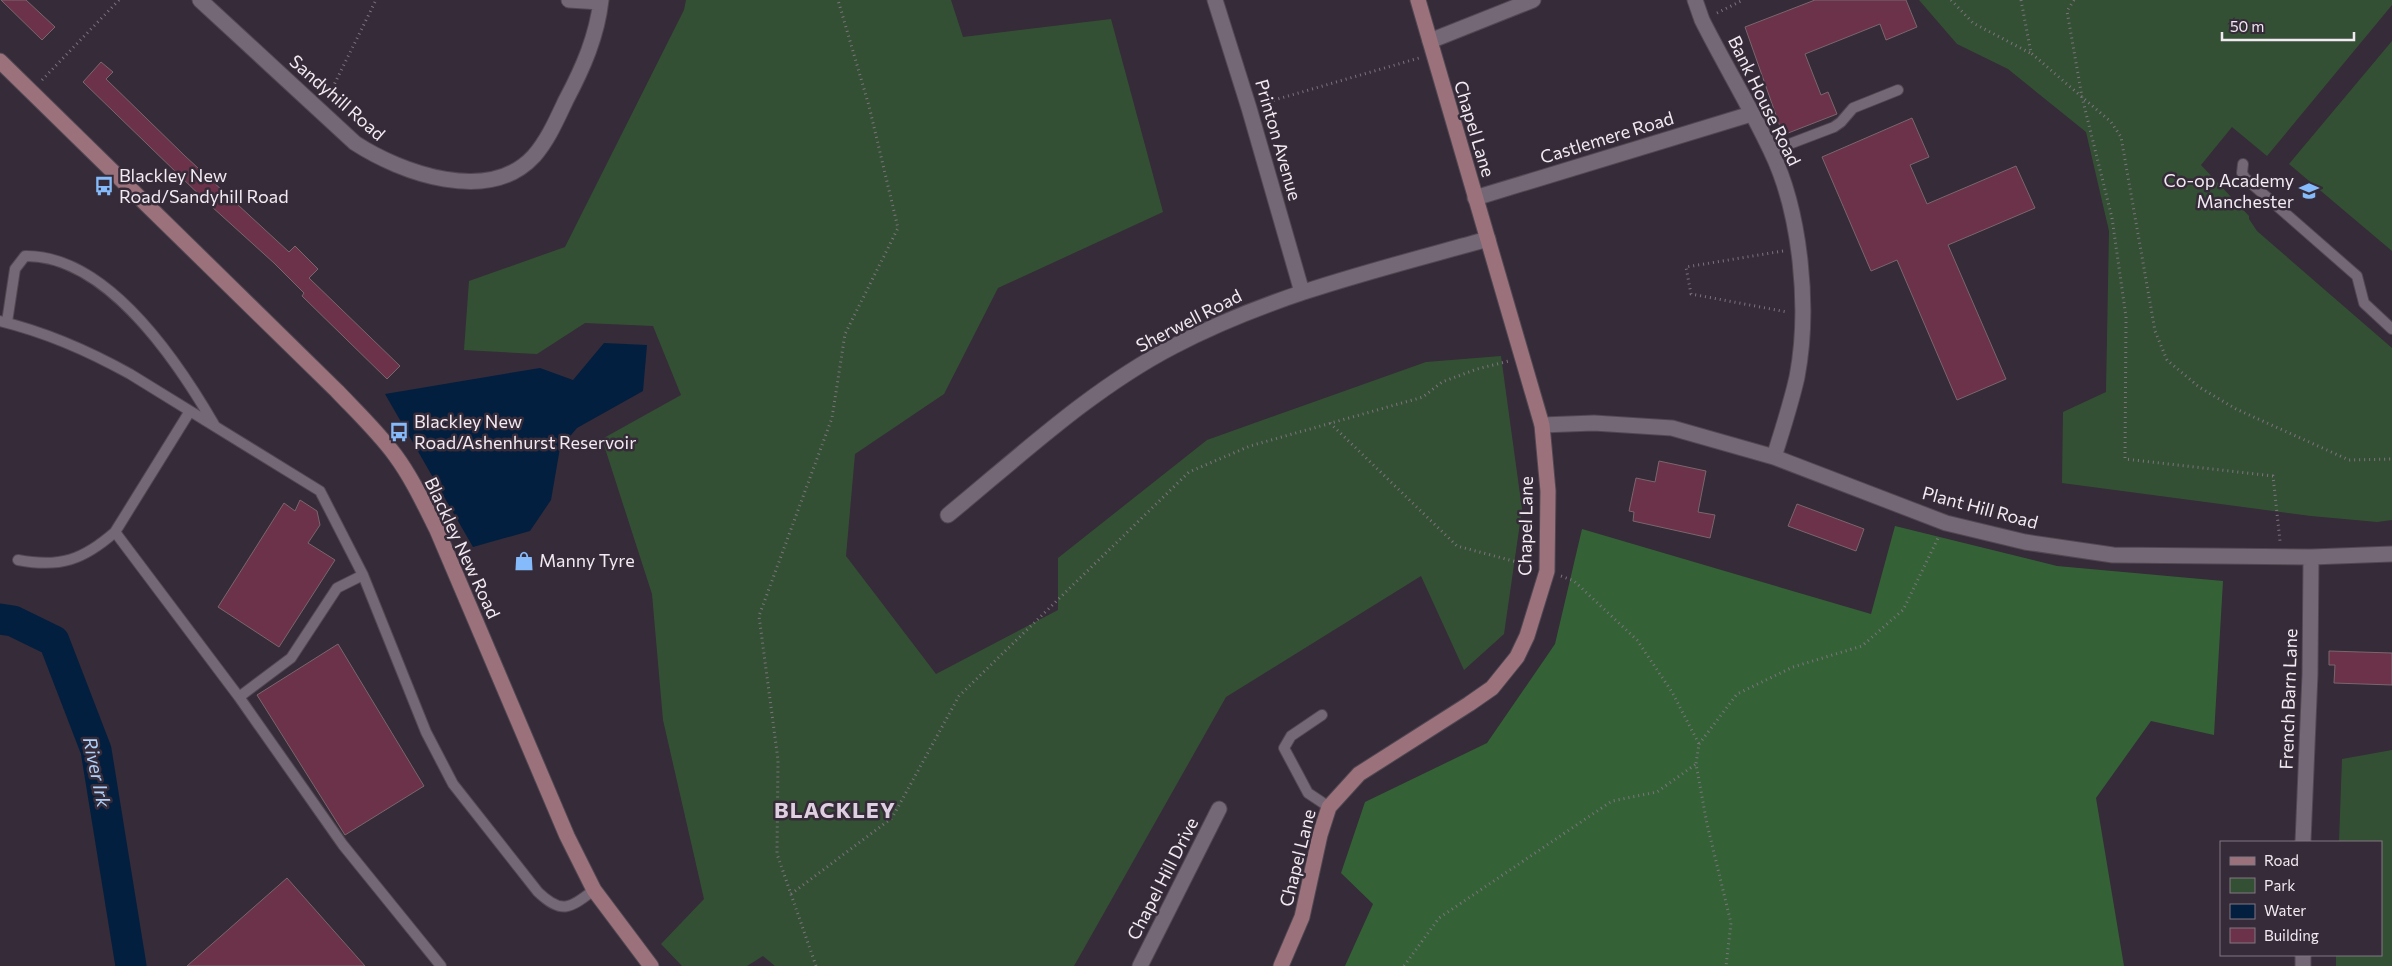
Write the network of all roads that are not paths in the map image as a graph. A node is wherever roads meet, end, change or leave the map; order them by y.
1 (200, 0) edge
2 (568, 0) edge
3 (1215, 0) edge
4 (1418, 0) edge
5 (1533, 0) edge
6 (1695, 0) edge
7 (600, 1) edge
8 (1431, 48) junction
9 (0, 61) edge
10 (1898, 90) dead end
11 (1751, 114) junction
12 (1771, 151) junction
13 (2243, 164) dead end
14 (1475, 198) junction
15 (1488, 239) junction
16 (1302, 292) junction
17 (3, 321) edge
18 (2392, 329) edge
19 (190, 412) junction
20 (1542, 425) junction
21 (216, 427) junction
22 (1774, 457) junction
23 (948, 516) dead end
24 (115, 532) junction
25 (2392, 554) edge
26 (2311, 557) junction
27 (18, 560) dead end
28 (363, 574) junction
29 (239, 697) junction
30 (1322, 715) dead end
31 (1329, 807) junction
32 (1218, 809) dead end
33 (2303, 841) edge
34 (594, 890) junction
35 (441, 966) edge
36 (651, 966) edge
37 (1140, 966) edge
38 (1281, 966) edge

1 - 7 street, Sandyhill Road
2 - 7 street
3 - 16 street, Printon Avenue
4 - 8 street, Chapel Lane
5 - 8 street
6 - 11 street, Bank House Road
8 - 14 street, Chapel Lane
9 - 34 street, Blackley New Road
10 - 12 lane
11 - 12 street, Bank House Road
11 - 14 street, Castlemere Road
12 - 22 street, Bank House Road
13 - 18 lane
14 - 15 street, Chapel Lane
15 - 16 street, Sherwell Road
15 - 20 street, Chapel Lane
16 - 23 street, Sherwell Road
17 - 19 lane
17 - 21 lane
19 - 21 lane
19 - 24 lane
20 - 22 street, Plant Hill Road
20 - 31 street, Chapel Lane
21 - 28 lane
22 - 26 street, Plant Hill Road
24 - 27 lane
24 - 29 lane
25 - 26 street, Plant Hill Road
26 - 33 street, French Barn Lane
28 - 29 lane
28 - 34 lane
29 - 35 lane
30 - 31 lane
31 - 38 street, Chapel Lane
32 - 37 street, Chapel Hill Drive
34 - 36 street, Blackley New Road

